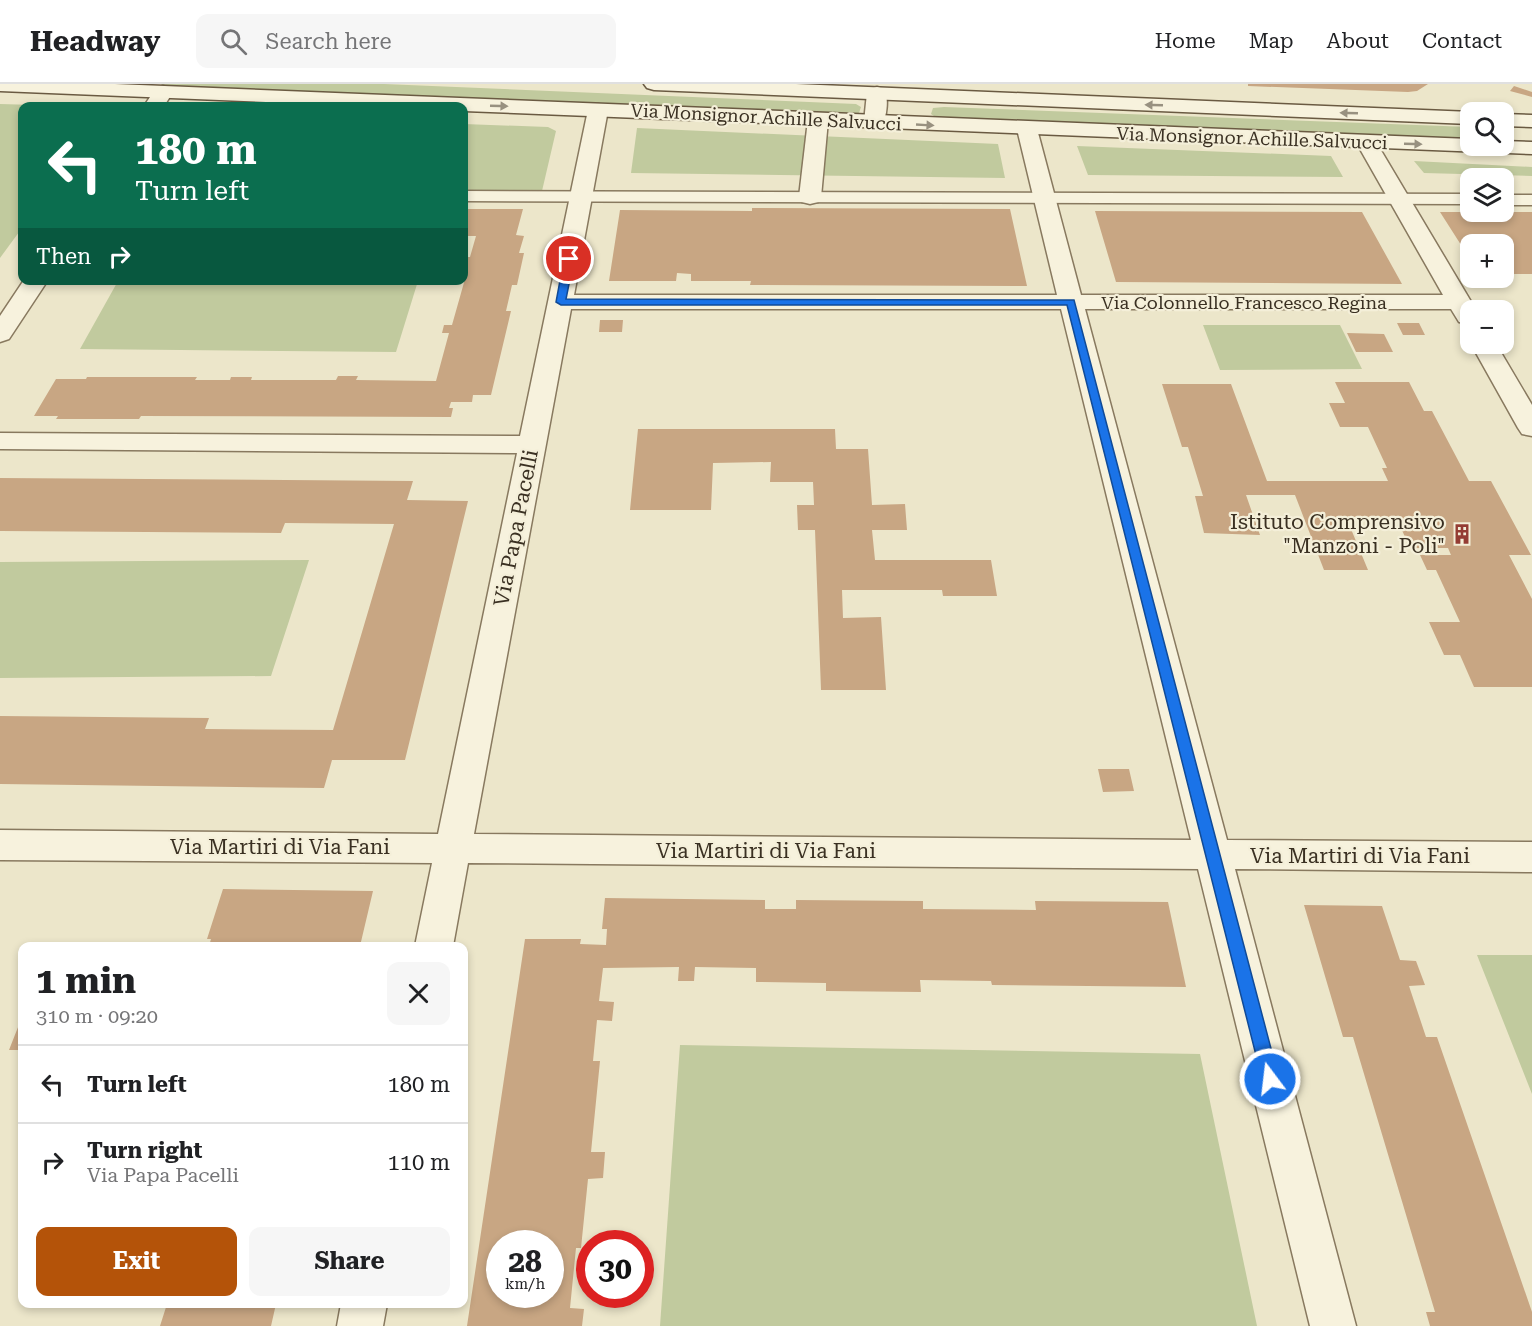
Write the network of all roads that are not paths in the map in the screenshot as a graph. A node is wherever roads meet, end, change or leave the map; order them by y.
1 (654, 84) edge
2 (0, 85) edge
3 (122, 87) edge
4 (890, 90) edge
5 (159, 99) edge
6 (279, 102) edge
7 (468, 107) edge
8 (598, 110) junction
9 (1460, 118) edge
10 (818, 120) junction
11 (1514, 120) edge
12 (1532, 121) edge
13 (874, 122) junction
14 (1027, 129) junction
15 (1366, 142) junction
16 (1532, 148) edge
17 (468, 196) edge
18 (581, 196) junction
19 (810, 197) junction
20 (1044, 198) junction
21 (1399, 199) junction
22 (1460, 199) edge
23 (1514, 200) edge
24 (1532, 200) edge
25 (33, 285) edge
26 (561, 302) junction
27 (1071, 302) junction
28 (1460, 303) edge
29 (1460, 312) edge
30 (0, 334) edge
31 (1489, 354) edge
32 (1529, 418) edge
33 (0, 441) edge
34 (532, 445) junction
35 (0, 845) edge
36 (453, 849) junction
37 (1213, 855) junction
38 (1532, 857) edge
39 (435, 942) edge
40 (363, 1308) edge
41 (360, 1326) edge
42 (1333, 1326) edge

1 - 4 street, Via Monsignor Achille Salvucci
2 - 3 street, Via Monsignor Achille Salvucci
3 - 5 street, Via Monsignor Achille Salvucci
9 -> 4 street, Via Monsignor Achille Salvucci
4 - 13 street
5 -> 6 street, Via Monsignor Achille Salvucci
7 -> 8 street, Via Monsignor Achille Salvucci
8 - 10 street, Via Monsignor Achille Salvucci
8 - 18 street, Via Papa Pacelli
10 - 13 street, Via Monsignor Achille Salvucci
10 - 19 street
11 - 12 street
13 -> 14 street, Via Monsignor Achille Salvucci
14 - 15 street, Via Monsignor Achille Salvucci
14 - 20 street
15 -> 16 street, Via Monsignor Achille Salvucci
15 - 21 street
17 - 18 lane
18 - 19 lane
18 - 26 street, Via Papa Pacelli
19 - 20 lane
20 - 21 lane
20 - 27 street
21 - 22 lane
21 - 28 street
23 - 24 lane
25 - 30 street
26 - 27 street, Via Colonnello Francesco Regina
26 - 34 street, Via Papa Pacelli
27 - 29 street, Via Colonnello Francesco Regina
27 - 37 street
31 - 32 street
33 - 34 street
34 - 36 street, Via Papa Pacelli
35 - 36 street, Via Martiri di Via Fani
36 - 37 street, Via Martiri di Via Fani
36 - 39 street, Via Papa Pacelli
37 - 38 street, Via Martiri di Via Fani
37 - 42 street
40 - 41 street

